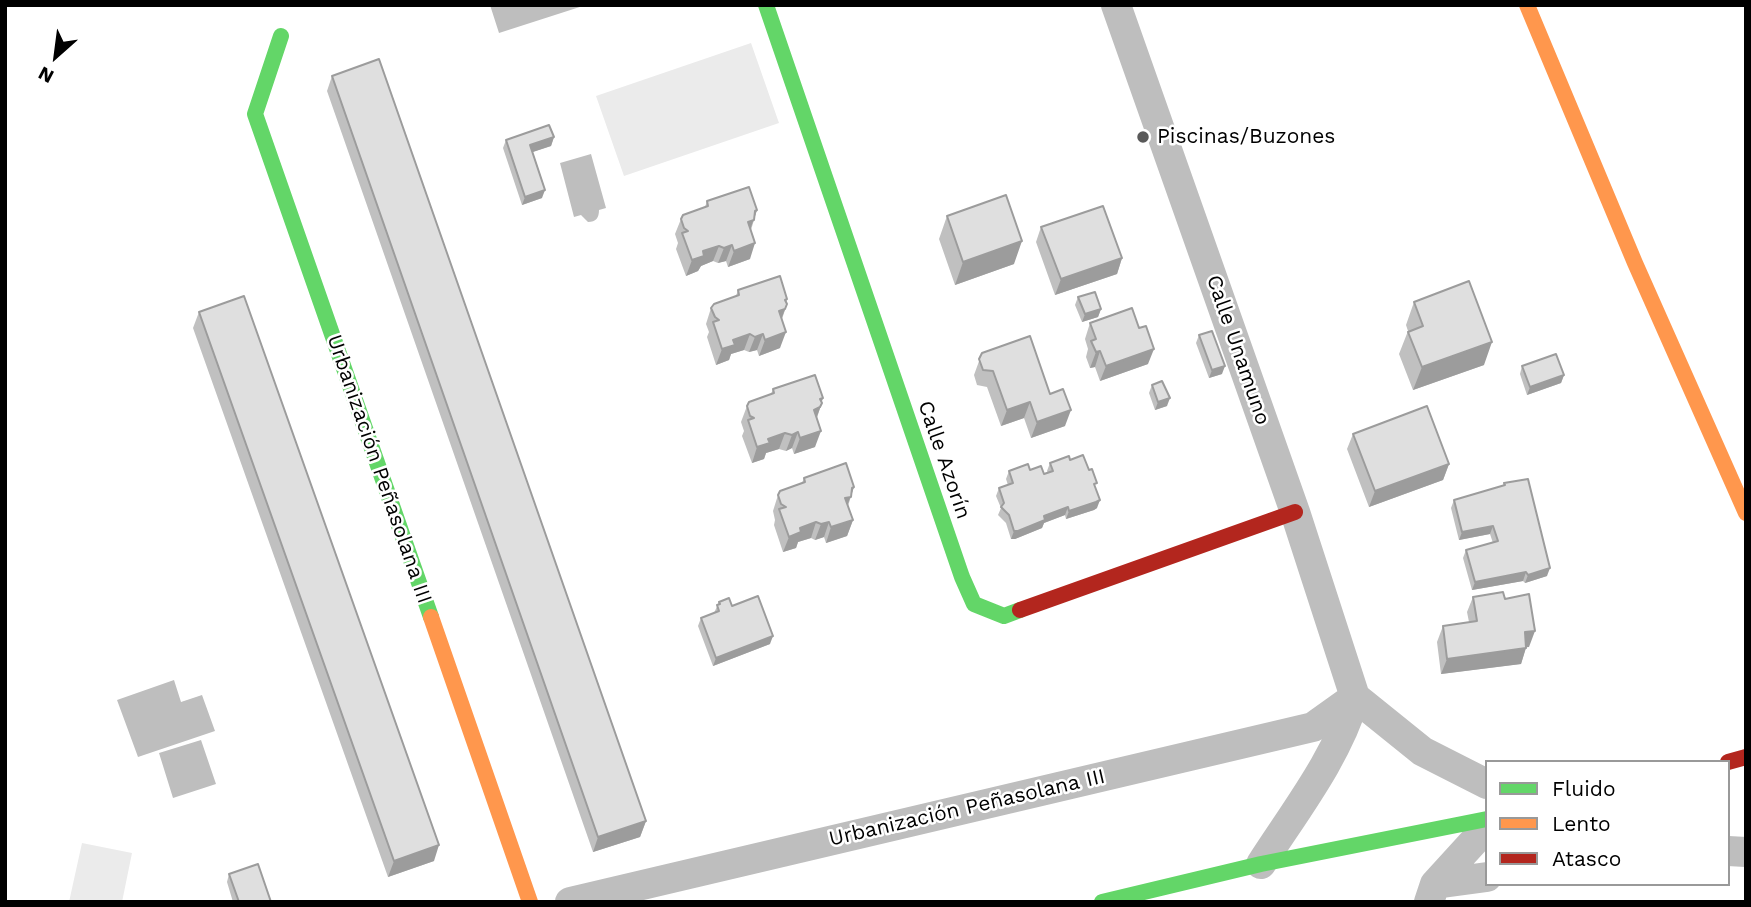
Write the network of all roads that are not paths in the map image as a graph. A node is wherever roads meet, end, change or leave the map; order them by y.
1 (766, 5) edge
2 (1116, 5) edge
3 (1527, 5) edge
4 (281, 36) dead end
5 (1295, 512) junction
6 (1746, 513) edge
7 (1355, 697) junction
8 (1485, 782) edge
9 (1485, 819) edge
10 (1485, 829) edge
11 (1261, 864) junction
12 (1485, 878) edge
13 (1432, 893) edge
14 (530, 902) edge
15 (570, 902) edge
16 (1102, 902) edge

1 - 5 main road, Calle Azorín
2 - 5 street, Calle Unamuno
3 - 6 main road
4 - 14 main road, Urbanización Peñasolana III
5 - 7 street, Calle Unamuno
7 - 8 street
7 - 11 street
7 - 15 street, Urbanización Peñasolana III
9 - 11 main road
10 - 13 street
11 - 16 main road
12 - 13 street

